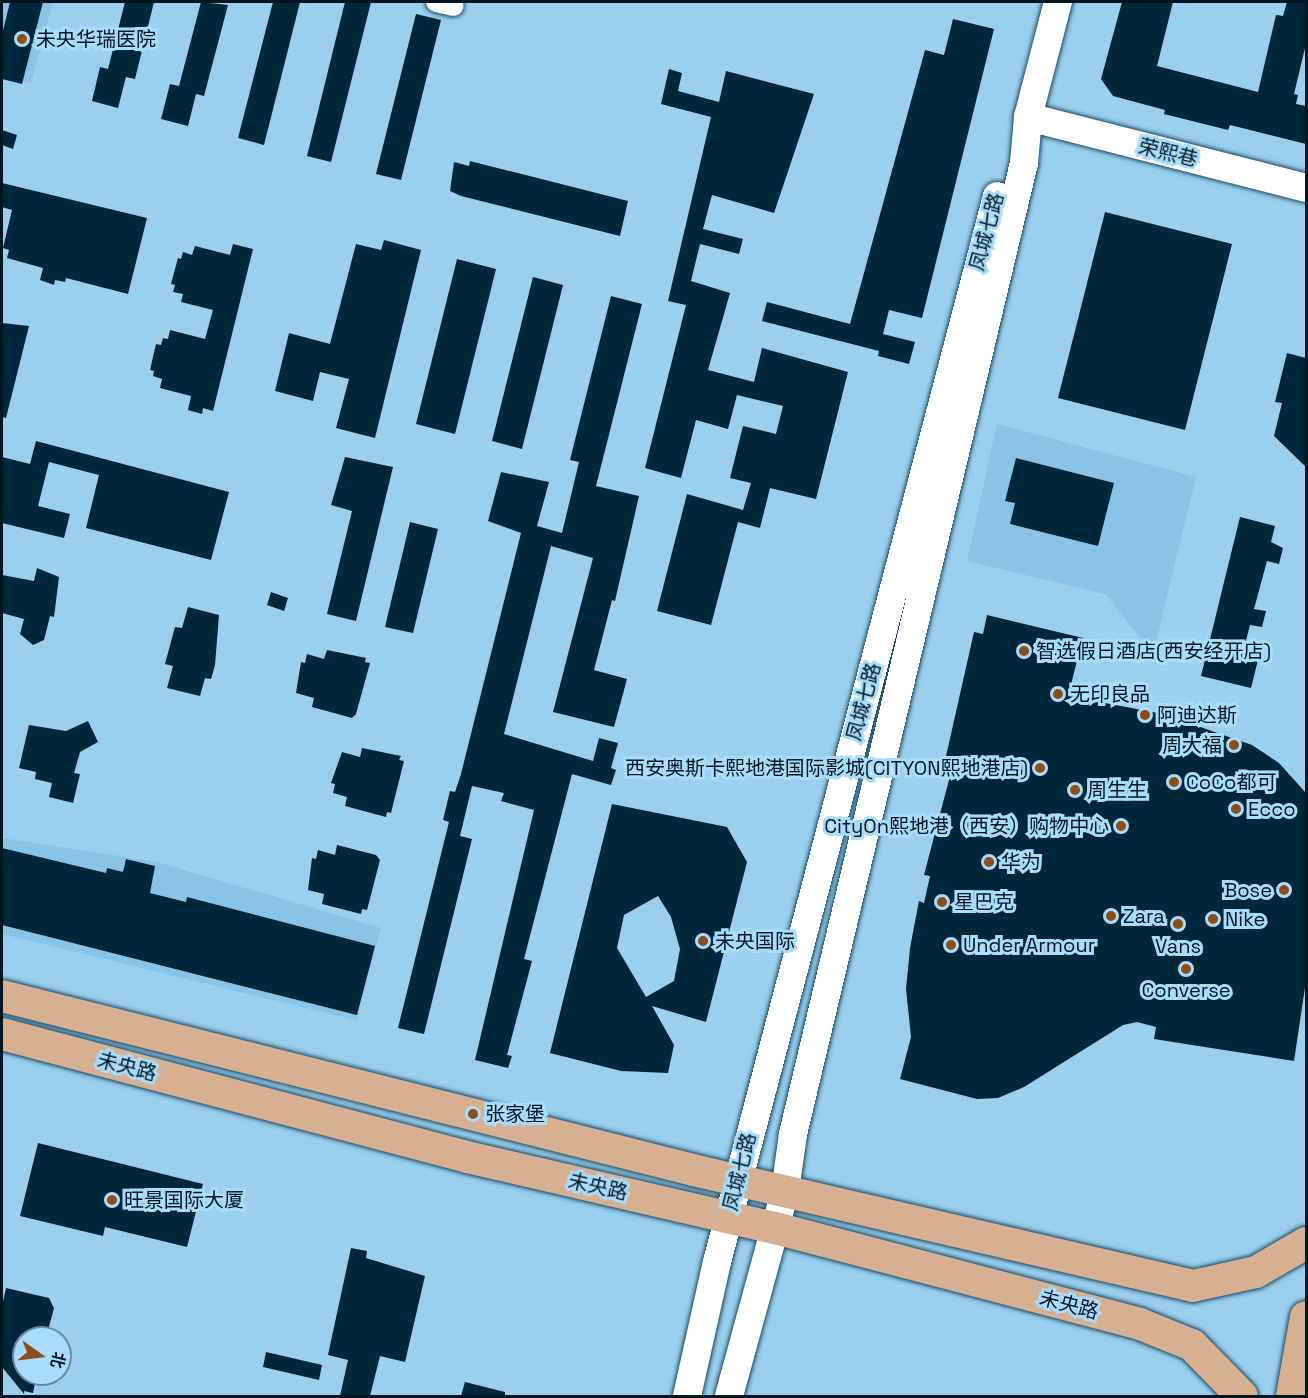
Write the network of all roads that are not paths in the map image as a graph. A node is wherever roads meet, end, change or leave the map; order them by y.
1 (1059, 2) edge
2 (1028, 117) junction
3 (1306, 188) edge
4 (2, 996) edge
5 (2, 1034) edge
6 (738, 1179) junction
7 (785, 1191) junction
8 (729, 1219) junction
9 (775, 1228) junction
10 (1306, 1243) edge
11 (1306, 1317) edge
12 (687, 1396) edge
13 (729, 1396) edge
14 (1242, 1396) edge
15 (1292, 1396) edge

1 - 2 street, 凤城七路
2 - 3 street, 荣熙巷
2 - 6 street, 凤城七路
2 - 7 street, 凤城七路
4 - 6 main road, 未央路
5 - 8 main road, 未央路
6 - 7 main road, 未央路
6 - 8 street, 凤城七路
7 - 9 street, 凤城七路
7 - 10 main road, 未央路
8 - 9 main road, 未央路
8 - 12 street, 凤城七路
9 - 13 street, 凤城七路
9 - 14 main road, 未央路
11 - 15 main road

